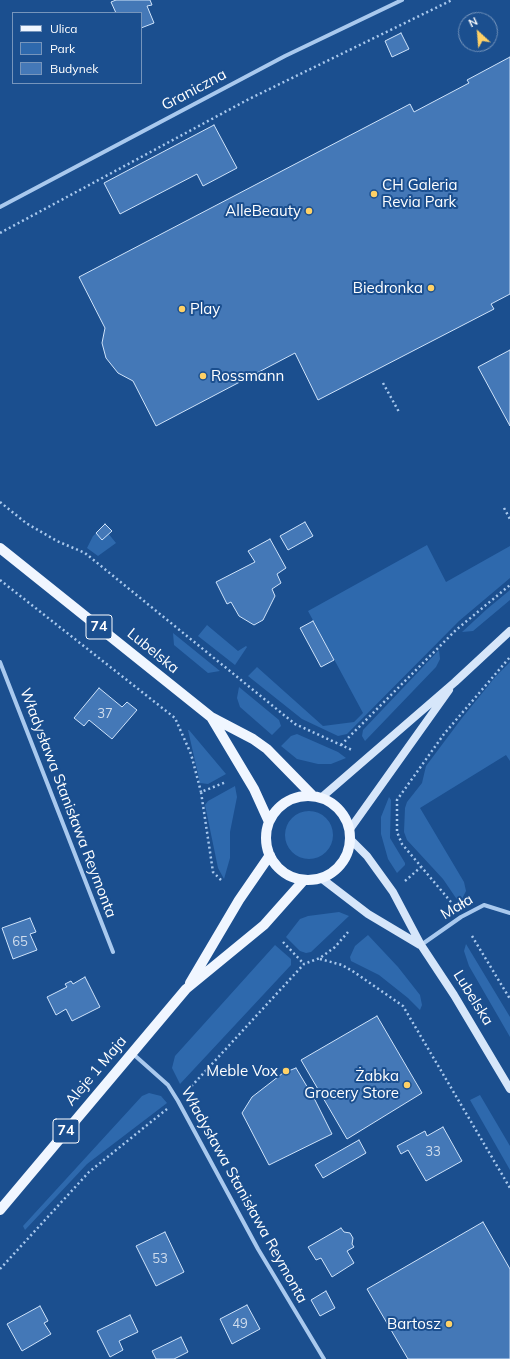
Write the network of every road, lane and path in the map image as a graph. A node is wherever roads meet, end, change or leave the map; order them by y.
1 (402, 0) edge
2 (452, 0) edge
3 (293, 71) dead end
4 (295, 76) junction
5 (0, 208) edge
6 (0, 233) edge
7 (383, 383) dead end
8 (399, 412) dead end
9 (0, 502) edge
10 (504, 508) dead end
11 (510, 520) edge
12 (0, 548) edge
13 (0, 580) edge
14 (510, 585) edge
15 (510, 631) edge
16 (510, 657) edge
17 (0, 662) edge
18 (455, 682) junction
19 (211, 717) junction
20 (341, 745) junction
21 (354, 751) dead end
22 (226, 782) dead end
23 (201, 792) junction
24 (317, 796) junction
25 (269, 822) junction
26 (350, 829) junction
27 (351, 840) junction
28 (270, 855) junction
29 (421, 867) junction
30 (321, 878) junction
31 (221, 880) dead end
32 (304, 880) junction
33 (405, 881) dead end
34 (451, 902) dead end
35 (510, 913) edge
36 (472, 936) dead end
37 (283, 942) dead end
38 (421, 945) junction
39 (113, 952) dead end
40 (320, 958) dead end
41 (304, 964) dead end
42 (186, 989) junction
43 (510, 999) edge
44 (132, 1052) junction
45 (510, 1089) edge
46 (510, 1188) edge
47 (0, 1210) edge
48 (324, 1359) edge

1 - 5 street, Graniczna
2 - 4 path
3 - 4 path
4 - 6 path
7 - 8 path
9 - 20 path
10 - 11 path
12 - 19 main road, Lubelska / 74
13 - 23 path
14 - 20 path
15 - 18 street
16 - 29 path
17 - 39 street, Władysława Stanisława Reymonta
18 - 24 street
18 - 26 street
19 - 24 main road, Lubelska / 74
19 - 25 main road, Lubelska / 74
20 - 21 path
22 - 23 path
23 - 31 path
24 - 25 main road
24 - 26 main road, 74
25 - 28 main road, 74
26 - 27 main road, 74
27 - 30 main road, 74
27 - 38 street, Lubelska
28 - 32 main road, 74
28 - 42 main road, Aleje 1 Maja / 74
29 - 33 path
29 - 34 path
30 - 32 main road, 74
30 - 38 street, Lubelska
32 - 42 main road, Aleje 1 Maja / 74
35 - 38 street, Mała
36 - 43 path
37 - 41 path
38 - 45 street, Lubelska
40 - 46 path
42 - 44 main road, Aleje 1 Maja / 74
44 - 47 main road, Aleje 1 Maja / 74
44 - 48 street, Władysława Stanisława Reymonta

